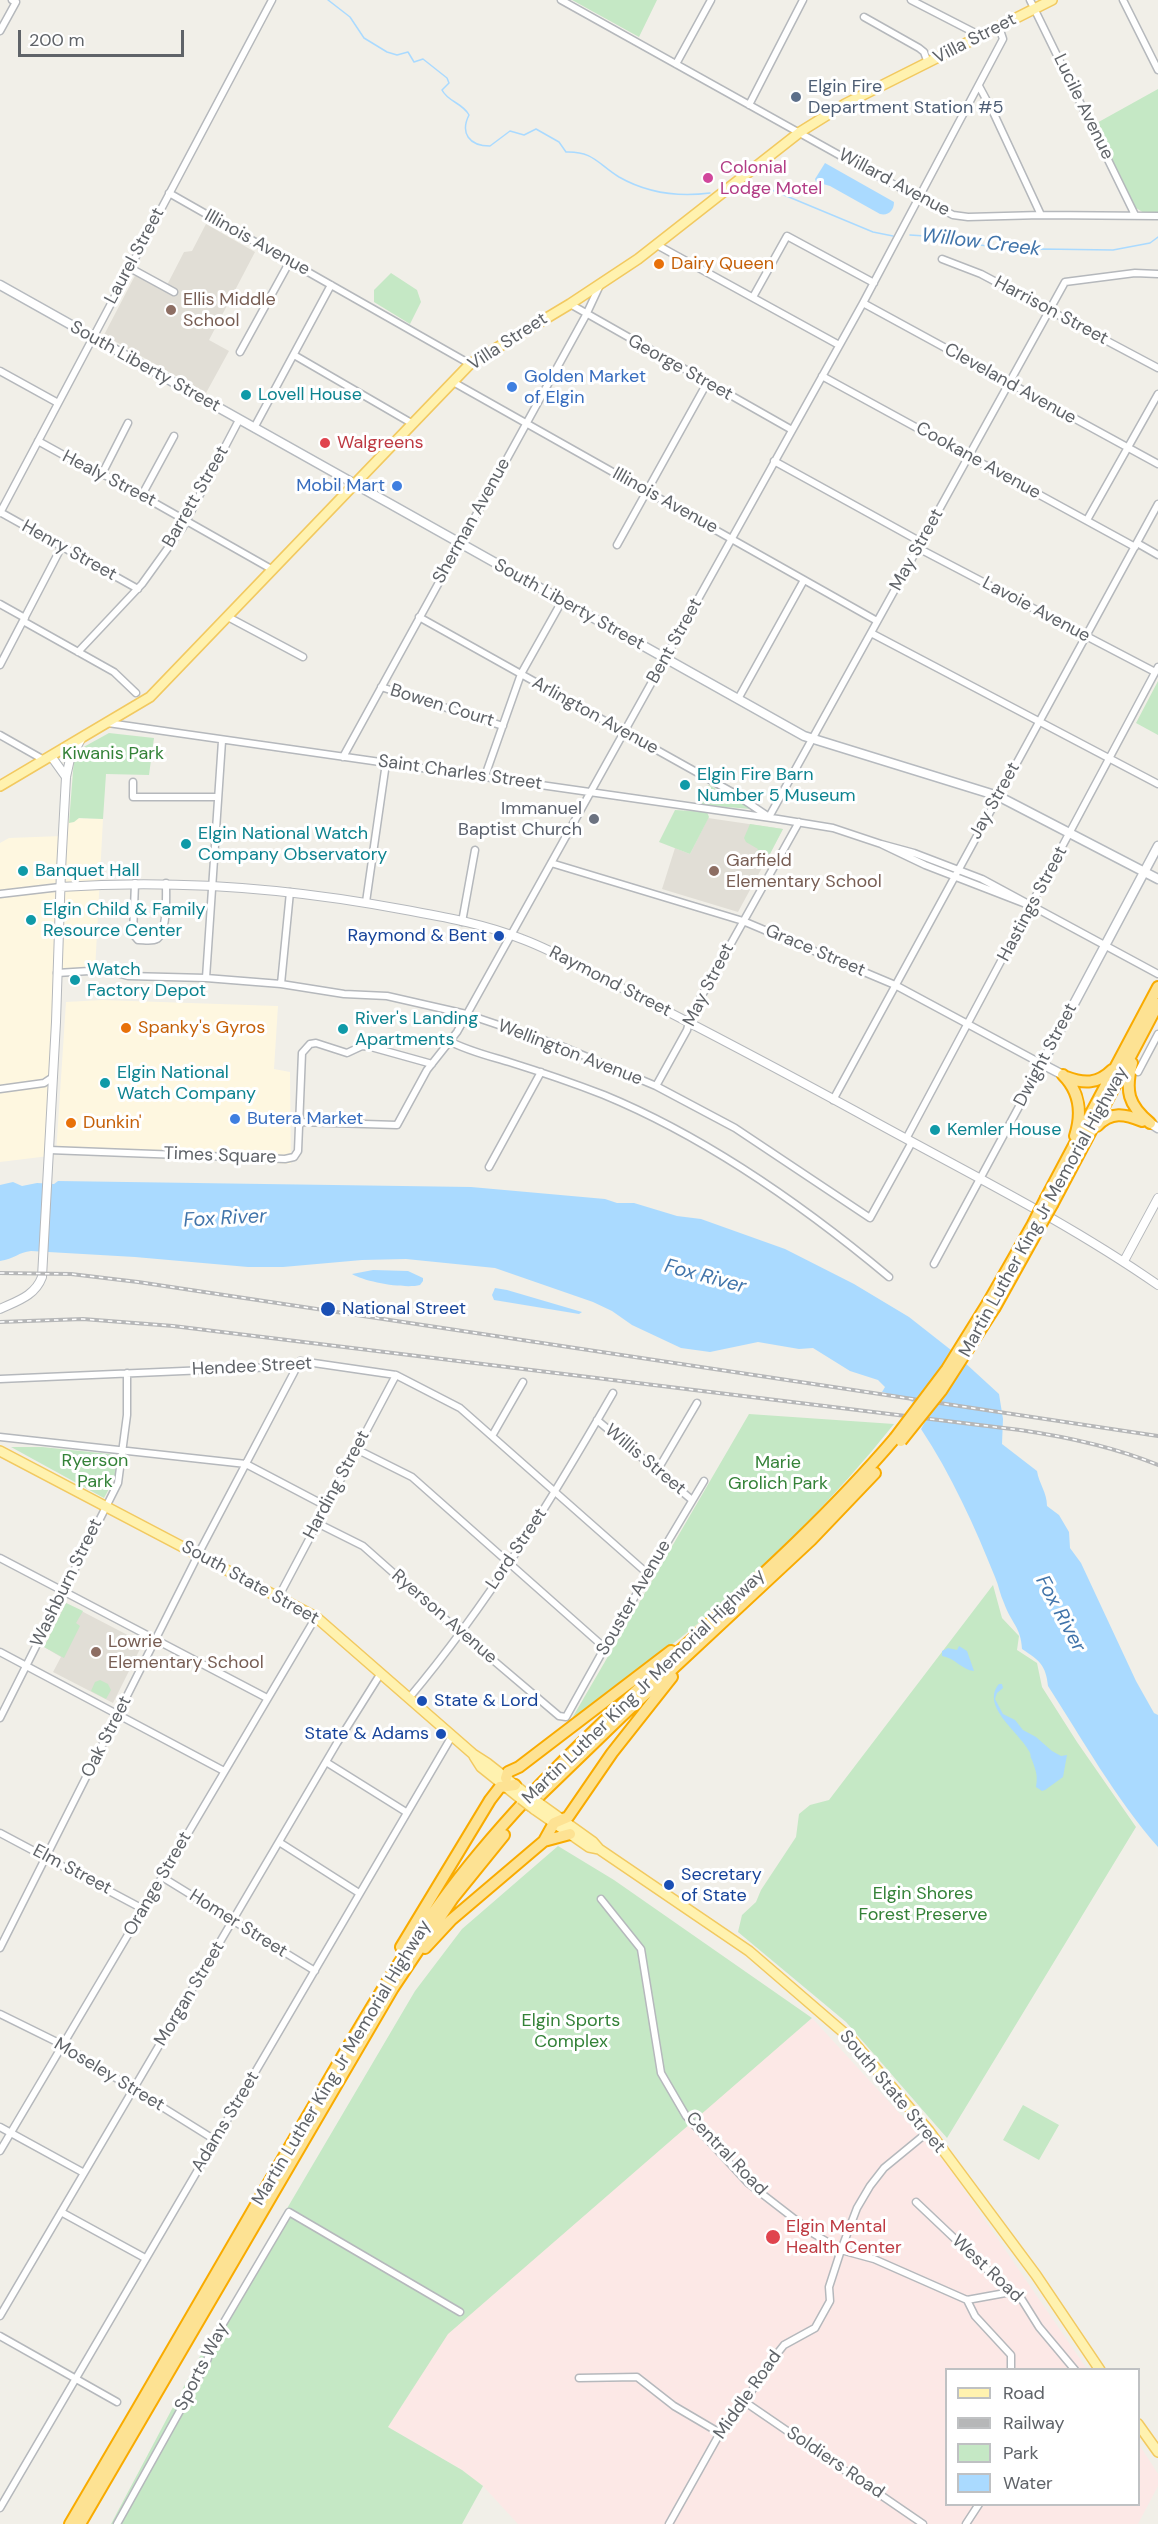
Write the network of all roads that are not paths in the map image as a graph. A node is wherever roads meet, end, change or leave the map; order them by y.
1 (12, 0) edge
2 (272, 0) edge
3 (561, 0) edge
4 (711, 0) edge
5 (803, 0) edge
6 (911, 0) edge
7 (1052, 0) edge
8 (1123, 0) edge
9 (1033, 4) edge
10 (864, 17) dead end
11 (999, 27) junction
12 (0, 31) edge
13 (981, 36) junction
14 (928, 63) junction
15 (676, 64) junction
16 (1158, 70) edge
17 (979, 86) junction
18 (749, 105) junction
19 (800, 132) junction
20 (169, 193) junction
21 (920, 199) junction
22 (1041, 215) junction
23 (1135, 215) junction
24 (1158, 216) edge
25 (657, 245) junction
26 (942, 259) dead end
27 (290, 261) junction
28 (130, 268) junction
29 (1158, 274) edge
30 (874, 283) junction
31 (0, 285) edge
32 (331, 285) junction
33 (600, 285) junction
34 (174, 292) dead end
35 (753, 297) junction
36 (863, 303) junction
37 (570, 304) junction
38 (1051, 310) junction
39 (586, 315) junction
40 (92, 338) junction
41 (839, 345) junction
42 (240, 352) dead end
43 (294, 355) junction
44 (470, 364) junction
45 (1158, 368) edge
46 (0, 371) edge
47 (822, 376) junction
48 (453, 382) junction
49 (707, 383) junction
50 (1010, 383) junction
51 (1158, 394) edge
52 (58, 403) junction
53 (239, 420) junction
54 (128, 423) dead end
55 (526, 423) junction
56 (413, 424) junction
57 (254, 428) junction
58 (792, 430) junction
59 (174, 436) dead end
60 (38, 441) junction
61 (1127, 447) junction
62 (969, 456) junction
63 (774, 461) junction
64 (1158, 464) edge
65 (102, 474) junction
66 (354, 485) junction
67 (647, 491) junction
68 (142, 495) junction
69 (1158, 504) edge
70 (0, 512) edge
71 (187, 520) junction
72 (1087, 520) junction
73 (731, 539) junction
74 (459, 544) junction
75 (617, 545) dead end
76 (920, 545) junction
77 (1136, 545) junction
78 (62, 546) junction
79 (1158, 555) edge
80 (273, 570) junction
81 (804, 580) junction
82 (138, 589) junction
83 (562, 601) junction
84 (0, 604) edge
85 (228, 617) junction
86 (420, 617) junction
87 (24, 620) junction
88 (877, 621) junction
89 (871, 633) junction
90 (1085, 636) junction
91 (78, 652) junction
92 (303, 657) dead end
93 (665, 659) junction
94 (0, 665) edge
95 (1157, 670) edge
96 (521, 674) junction
97 (381, 687) junction
98 (135, 693) dead end
99 (738, 699) junction
100 (1038, 721) junction
101 (108, 723) junction
102 (503, 726) junction
103 (624, 732) junction
104 (0, 735) edge
105 (81, 739) junction
106 (812, 739) junction
107 (222, 741) junction
108 (343, 757) junction
109 (48, 758) junction
110 (1109, 759) junction
111 (386, 763) junction
112 (486, 776) junction
113 (66, 777) junction
114 (133, 782) dead end
115 (1158, 784) edge
116 (0, 786) edge
117 (591, 791) junction
118 (998, 796) junction
119 (218, 797) junction
120 (769, 818) junction
121 (799, 822) junction
122 (1071, 833) junction
123 (1158, 846) edge
124 (475, 850) dead end
125 (551, 863) junction
126 (956, 872) junction
127 (1144, 872) junction
128 (1158, 879) edge
129 (135, 883) junction
130 (166, 883) junction
131 (212, 884) junction
132 (60, 887) junction
133 (290, 892) junction
134 (0, 894) edge
135 (366, 902) junction
136 (1031, 906) junction
137 (743, 921) junction
138 (462, 922) junction
139 (510, 935) junction
140 (1105, 945) junction
141 (57, 973) junction
142 (1158, 974) edge
143 (206, 978) junction
144 (281, 984) junction
145 (895, 985) junction
146 (1157, 995) edge
147 (466, 1014) junction
148 (688, 1022) junction
149 (969, 1024) junction
150 (1158, 1034) edge
151 (1140, 1039) junction
152 (449, 1041) junction
153 (1119, 1062) junction
154 (432, 1064) junction
155 (1042, 1064) junction
156 (542, 1072) junction
157 (1138, 1072) dead end
158 (1063, 1076) junction
159 (53, 1081) junction
160 (656, 1086) junction
161 (0, 1089) edge
162 (833, 1100) junction
163 (299, 1122) junction
164 (1154, 1126) edge
165 (1090, 1133) junction
166 (909, 1141) junction
167 (49, 1150) junction
168 (1068, 1156) junction
169 (489, 1167) dead end
170 (980, 1179) junction
171 (1158, 1198) edge
172 (1049, 1201) junction
173 (870, 1218) joint
174 (1124, 1261) junction
175 (934, 1264) dead end
176 (889, 1277) dead end
177 (1158, 1285) edge
178 (0, 1309) edge
179 (298, 1366) junction
180 (127, 1373) junction
181 (396, 1375) junction
182 (0, 1379) edge
183 (523, 1382) dead end
184 (613, 1393) dead end
185 (697, 1403) dead end
186 (597, 1420) junction
187 (492, 1436) junction
188 (0, 1437) edge
189 (898, 1439) junction
190 (356, 1449) junction
191 (0, 1451) edge
192 (123, 1451) junction
193 (246, 1464) junction
194 (657, 1471) junction
195 (704, 1481) dead end
196 (556, 1492) junction
197 (692, 1500) junction
198 (106, 1505) junction
199 (326, 1506) junction
200 (317, 1522) junction
201 (199, 1554) junction
202 (0, 1558) edge
203 (509, 1561) junction
204 (648, 1574) junction
205 (64, 1591) junction
206 (279, 1596) junction
207 (736, 1609) junction
208 (723, 1610) junction
209 (316, 1617) junction
210 (460, 1632) junction
211 (157, 1640) junction
212 (605, 1648) junction
213 (0, 1652) edge
214 (26, 1666) junction
215 (381, 1674) junction
216 (267, 1698) junction
217 (409, 1698) junction
218 (119, 1714) junction
219 (566, 1717) joint
220 (0, 1718) edge
221 (452, 1736) junction
222 (326, 1762) junction
223 (224, 1771) junction
224 (505, 1782) junction
225 (515, 1785) joint
226 (523, 1796) junction
227 (406, 1812) junction
228 (558, 1822) junction
229 (0, 1833) edge
230 (570, 1834) junction
231 (279, 1842) junction
232 (544, 1842) junction
233 (599, 1849) junction
234 (46, 1856) junction
235 (162, 1876) junction
236 (359, 1893) junction
237 (601, 1899) dead end
238 (143, 1909) junction
239 (233, 1921) junction
240 (0, 1948) edge
241 (315, 1971) junction
242 (393, 1988) junction
243 (0, 2014) edge
244 (63, 2045) junction
245 (330, 2078) junction
246 (134, 2090) junction
247 (0, 2127) edge
248 (929, 2131) junction
249 (11, 2132) junction
250 (215, 2140) junction
251 (0, 2151) edge
252 (84, 2173) junction
253 (916, 2202) dead end
254 (61, 2212) junction
255 (842, 2250) junction
256 (145, 2258) junction
257 (1011, 2292) junction
258 (967, 2300) junction
259 (460, 2312) dead end
260 (0, 2316) edge
261 (0, 2337) edge
262 (1011, 2368) edge
263 (1073, 2368) edge
264 (1099, 2368) edge
265 (579, 2378) dead end
266 (76, 2379) junction
267 (117, 2402) dead end
268 (746, 2402) junction
269 (1140, 2427) edge
270 (720, 2433) junction
271 (1158, 2452) edge
272 (979, 2506) edge
273 (0, 2508) edge
274 (70, 2524) edge
275 (80, 2524) edge
276 (117, 2524) edge
277 (669, 2524) edge
278 (923, 2524) edge
279 (966, 2524) edge

1 - 12 street
2 - 20 street, Laurel Street
3 - 15 street, Willard Avenue
4 - 15 street
5 - 18 street
6 - 13 street
7 - 9 main road, Villa Street
8 - 16 street
9 - 11 main road, Villa Street
9 - 23 street, Lucile Avenue
10 - 14 street
11 - 13 main road, Villa Street
11 - 17 street, Bent Street
13 - 14 main road, Villa Street
14 - 19 main road, Villa Street
15 - 18 street, Willard Avenue
17 - 21 street, Bent Street
17 - 22 street
18 - 19 street, Willard Avenue
19 - 21 street, Willard Avenue
19 - 25 main road, Villa Street
20 - 27 street, Illinois Avenue
20 - 28 street, Laurel Street
21 - 22 street, Willard Avenue
21 - 30 street, Bent Street
22 - 23 street, Willard Avenue
23 - 24 street, Willard Avenue
25 - 33 main road, Villa Street
25 - 35 street
26 - 38 street, Harrison Street
27 - 32 street, Illinois Avenue
27 - 42 street
28 - 34 street
28 - 40 street, Laurel Street
29 - 38 street, May Street
30 - 35 street
30 - 36 street, Bent Street
31 - 40 main road, South Liberty Street
32 - 43 street
32 - 44 street, Illinois Avenue
33 - 37 main road, Villa Street
33 - 39 street, Sherman Avenue
35 - 41 street
36 - 41 street, Bent Street
36 - 50 street, Cleveland Avenue
37 - 39 street, George Street
37 - 44 main road, Villa Street
38 - 45 street, Harrison Street
38 - 50 street, May Street
39 - 49 street, George Street
39 - 55 street, Sherman Avenue
40 - 52 street, Laurel Street
40 - 53 main road, South Liberty Street
41 - 47 street, Bent Street
43 - 56 street
43 - 57 street
44 - 48 main road, Villa Street
46 - 52 street
47 - 58 street, Bent Street
47 - 62 street, Cookane Avenue
48 - 55 street, Illinois Avenue
48 - 56 main road, Villa Street
49 - 58 street, George Street
49 - 67 street
50 - 61 street, Cleveland Avenue
50 - 62 street, May Street
51 - 61 street
52 - 60 street, Laurel Street
53 - 57 main road, South Liberty Street
53 - 71 street, Barrett Street
54 - 65 street
55 - 67 street, Illinois Avenue
55 - 74 street, Sherman Avenue
56 - 66 main road, Villa Street
57 - 66 main road, South Liberty Street
58 - 63 street, Bent Street
59 - 68 street
60 - 65 street, Healy Street
60 - 70 street, Laurel Street
61 - 64 street, Cleveland Avenue
61 - 72 street
62 - 72 street, Cookane Avenue
62 - 76 street, May Street
63 - 73 street, Bent Street
63 - 76 street, Lavoie Avenue
65 - 68 street, Healy Street
66 - 74 main road, South Liberty Street
66 - 80 main road, Villa Street
67 - 73 street, Illinois Avenue
67 - 75 street
68 - 71 street, Healy Street
69 - 77 street, Jay Street
70 - 78 street, Henry Street
71 - 80 street, Healy Street
71 - 82 street, Barrett Street
72 - 77 street, Cookane Avenue
73 - 81 street, Illinois Avenue
73 - 93 street, Bent Street
74 - 83 main road, South Liberty Street
74 - 86 street, Sherman Avenue
76 - 88 street, May Street
76 - 90 street, Lavoie Avenue
77 - 79 street, Cookane Avenue
77 - 90 street, Jay Street
78 - 82 street, Henry Street
78 - 87 street
80 - 85 main road, Villa Street
81 - 88 street, Illinois Avenue
81 - 99 street
82 - 91 street, Barrett Street
83 - 93 main road, South Liberty Street
83 - 96 street
84 - 87 street
85 - 92 street
85 - 101 main road, Villa Street
86 - 96 street, Arlington Avenue
86 - 97 street, Sherman Avenue
87 - 91 street
87 - 94 street
88 - 89 street, May Street
89 - 100 street
89 - 106 street, May Street
90 - 95 street, Lavoie Avenue
90 - 100 street, Jay Street
91 - 98 street
93 - 99 main road, South Liberty Street
93 - 103 street, Bent Street
95 - 110 street, Hastings Street
96 - 102 street
96 - 103 street, Arlington Avenue
97 - 102 street, Bowen Court
97 - 108 street, Sherman Avenue
99 - 106 main road, South Liberty Street
100 - 110 street
100 - 118 street, Jay Street
101 - 105 main road, Villa Street
101 - 107 street, Saint Charles Street
102 - 112 street
103 - 117 street, Bent Street
103 - 120 street, Arlington Avenue
104 - 109 street
105 - 109 main road, Villa Street
105 - 113 street
106 - 118 main road, South Liberty Street
106 - 120 street, May Street
107 - 108 street, Saint Charles Street
107 - 119 street
108 - 111 street, Saint Charles Street
109 - 113 street
109 - 116 main road, Villa Street
110 - 115 street
110 - 122 street, Hastings Street
111 - 112 street, Saint Charles Street
111 - 135 street
112 - 117 street, Saint Charles Street
113 - 132 street
114 - 119 street
117 - 120 street, Saint Charles Street
117 - 125 street, Bent Street
118 - 122 main road, South Liberty Street
118 - 126 street, Jay Street
119 - 131 street
120 - 121 street, Saint Charles Street
121 - 126 street, Saint Charles Street
121 - 137 street, May Street
122 - 127 main road, South Liberty Street
122 - 136 street, Hastings Street
123 - 127 main road, Dwight Street
124 - 138 street
125 - 137 street, Grace Street
125 - 139 street, Bent Street
126 - 136 street, Saint Charles Street
126 - 145 street, Jay Street
127 - 128 main road, South Liberty Street
127 - 140 main road, Dwight Street
129 - 130 street, Raymond Street
129 - 130 street
129 - 132 street, Raymond Street
130 - 131 street, Raymond Street
131 - 133 street, Raymond Street
131 - 143 street
132 - 134 street, Raymond Street
132 - 141 street
133 - 135 street, Raymond Street
133 - 144 street
135 - 138 street, Raymond Street
136 - 140 street, Saint Charles Street
136 - 149 street, Hastings Street
137 - 145 street, Grace Street
137 - 148 street, May Street
138 - 139 street, Raymond Street
139 - 147 street, Bent Street
139 - 148 street, Raymond Street
140 - 142 street, Saint Charles Street
140 - 155 main road, Dwight Street
141 - 143 street, Wellington Avenue
141 - 159 street
143 - 144 street, Wellington Avenue
144 - 147 street, Wellington Avenue
145 - 149 street, Grace Street
145 - 162 street, Jay Street
146 - 151 highway, Martin Luther King Jr Memorial Highway
146 - 153 highway, Martin Luther King Jr Memorial Highway
147 - 152 street, Bent Street
147 - 160 street, Wellington Avenue
148 - 160 street, May Street
148 - 162 street, Raymond Street
149 - 155 street, Grace Street
149 - 166 street, Hastings Street
150 - 157 street
151 - 164 highway
151 - 165 highway, Martin Luther King Jr Memorial Highway
152 - 154 street, Bent Street
152 - 156 street, Wellington Avenue
153 - 158 highway
153 - 168 highway, Martin Luther King Jr Memorial Highway
154 - 163 street
154 - 163 street
155 - 158 main road, Grace Street
155 - 170 street, Dwight Street
156 - 169 street
156 - 176 street, Wellington Avenue
158 - 168 highway
159 - 161 street
159 - 167 street
160 - 173 street, Wellington Avenue
162 - 166 street, Raymond Street
163 - 167 street, Times Square
164 - 165 highway
165 - 172 highway, Martin Luther King Jr Memorial Highway
166 - 170 street, Raymond Street
166 - 173 street, Hastings Street
167 - 178 street
168 - 172 highway, Martin Luther King Jr Memorial Highway
170 - 174 street, Raymond Street
170 - 175 street, Dwight Street
171 - 174 street
172 - 189 highway, Martin Luther King Jr Memorial Highway, bridge
174 - 177 street, Raymond Street
179 - 180 street, Hendee Street
179 - 181 street, Hendee Street
179 - 193 street, Oak Street
180 - 182 street, Hendee Street
180 - 192 street, Washburn Street
181 - 187 street, Hendee Street
181 - 190 street, Harding Street
183 - 187 street
184 - 186 street, Lord Street
185 - 194 street
186 - 194 street, Willis Street
186 - 196 street, Lord Street
187 - 196 street, Hendee Street
188 - 192 street
189 - 207 highway, Martin Luther King Jr Memorial Highway
189 - 208 highway, Martin Luther King Jr Memorial Highway
190 - 199 street, Harding Street
190 - 203 street
191 - 198 main road, South State Street
192 - 193 street
192 - 198 street, Washburn Street
193 - 199 street
193 - 201 street, Oak Street
194 - 197 street, Willis Street
195 - 197 street, Souster Avenue
196 - 203 street, Lord Street
196 - 204 street, Hendee Street
197 - 204 street, Souster Avenue
198 - 201 main road, South State Street
198 - 205 street, Washburn Street
199 - 200 street, Harding Street
200 - 206 street, Harding Street
200 - 210 street, Ryerson Avenue
201 - 206 main road, South State Street
201 - 211 street, Oak Street
202 - 205 street
203 - 210 street, Lord Street
203 - 212 street
204 - 212 street, Souster Avenue
205 - 211 street
205 - 214 street, Washburn Street
206 - 209 main road, South State Street
207 - 228 highway
207 - 242 highway, Martin Luther King Jr Memorial Highway
208 - 224 highway
208 - 245 highway, Martin Luther King Jr Memorial Highway
209 - 215 main road, South State Street
209 - 216 street, Orange Street
210 - 217 street, Lord Street
210 - 219 street, Ryerson Avenue
211 - 216 street
211 - 218 street, Oak Street
212 - 219 street, Souster Avenue
213 - 214 street
214 - 218 street
214 - 220 street, Washburn Street
215 - 217 main road, South State Street
215 - 222 street, Morgan Street
216 - 223 street, Orange Street
217 - 221 main road, South State Street
218 - 223 street
218 - 234 street, Oak Street
221 - 224 main road, South State Street
221 - 227 street, Adams Street
222 - 227 street
222 - 231 street, Morgan Street
223 - 235 street, Orange Street
224 - 225 highway
224 - 226 main road, South State Street
224 - 245 highway
225 - 226 main road, South State Street
226 - 228 main road, South State Street, bridge
227 - 236 street, Adams Street
228 - 230 main road, South State Street
228 - 232 highway
228 - 233 main road, South State Street
229 - 234 street, Elm Street
230 - 232 highway
230 - 233 main road, South State Street
231 - 236 street
231 - 239 street, Morgan Street
232 - 242 highway
233 - 248 main road, South State Street
234 - 238 street, Elm Street
234 - 240 street, Oak Street
235 - 238 street, Orange Street
235 - 239 street, Homer Street
236 - 241 street, Adams Street
237 - 255 street, Central Road
238 - 244 street, Orange Street
239 - 241 street, Homer Street
239 - 246 street, Morgan Street
241 - 250 street, Adams Street
242 - 275 highway, Martin Luther King Jr Memorial Highway
243 - 244 street, Moseley Street
244 - 246 street, Moseley Street
244 - 249 street, Orange Street
245 - 274 highway, Martin Luther King Jr Memorial Highway
246 - 250 street, Moseley Street
246 - 252 street, Morgan Street
247 - 249 street
248 - 255 street, Middle Road
248 - 264 main road, South State Street
249 - 251 street, Orange Street
249 - 252 street
250 - 256 street, Adams Street
252 - 254 street, Morgan Street
253 - 257 street, West Road
254 - 256 street
254 - 260 street, Morgan Street
255 - 258 street, Central Road
255 - 268 street, Middle Road
256 - 266 street, Adams Street
257 - 258 street
257 - 263 street, West Road
258 - 262 street
259 - 276 street, Sports Way
261 - 266 street
265 - 270 street
266 - 267 street
266 - 273 street, Adams Street
268 - 270 street, Middle Road
268 - 278 street, Soldiers Road
269 - 271 main road
270 - 277 street, Middle Road
272 - 279 street

